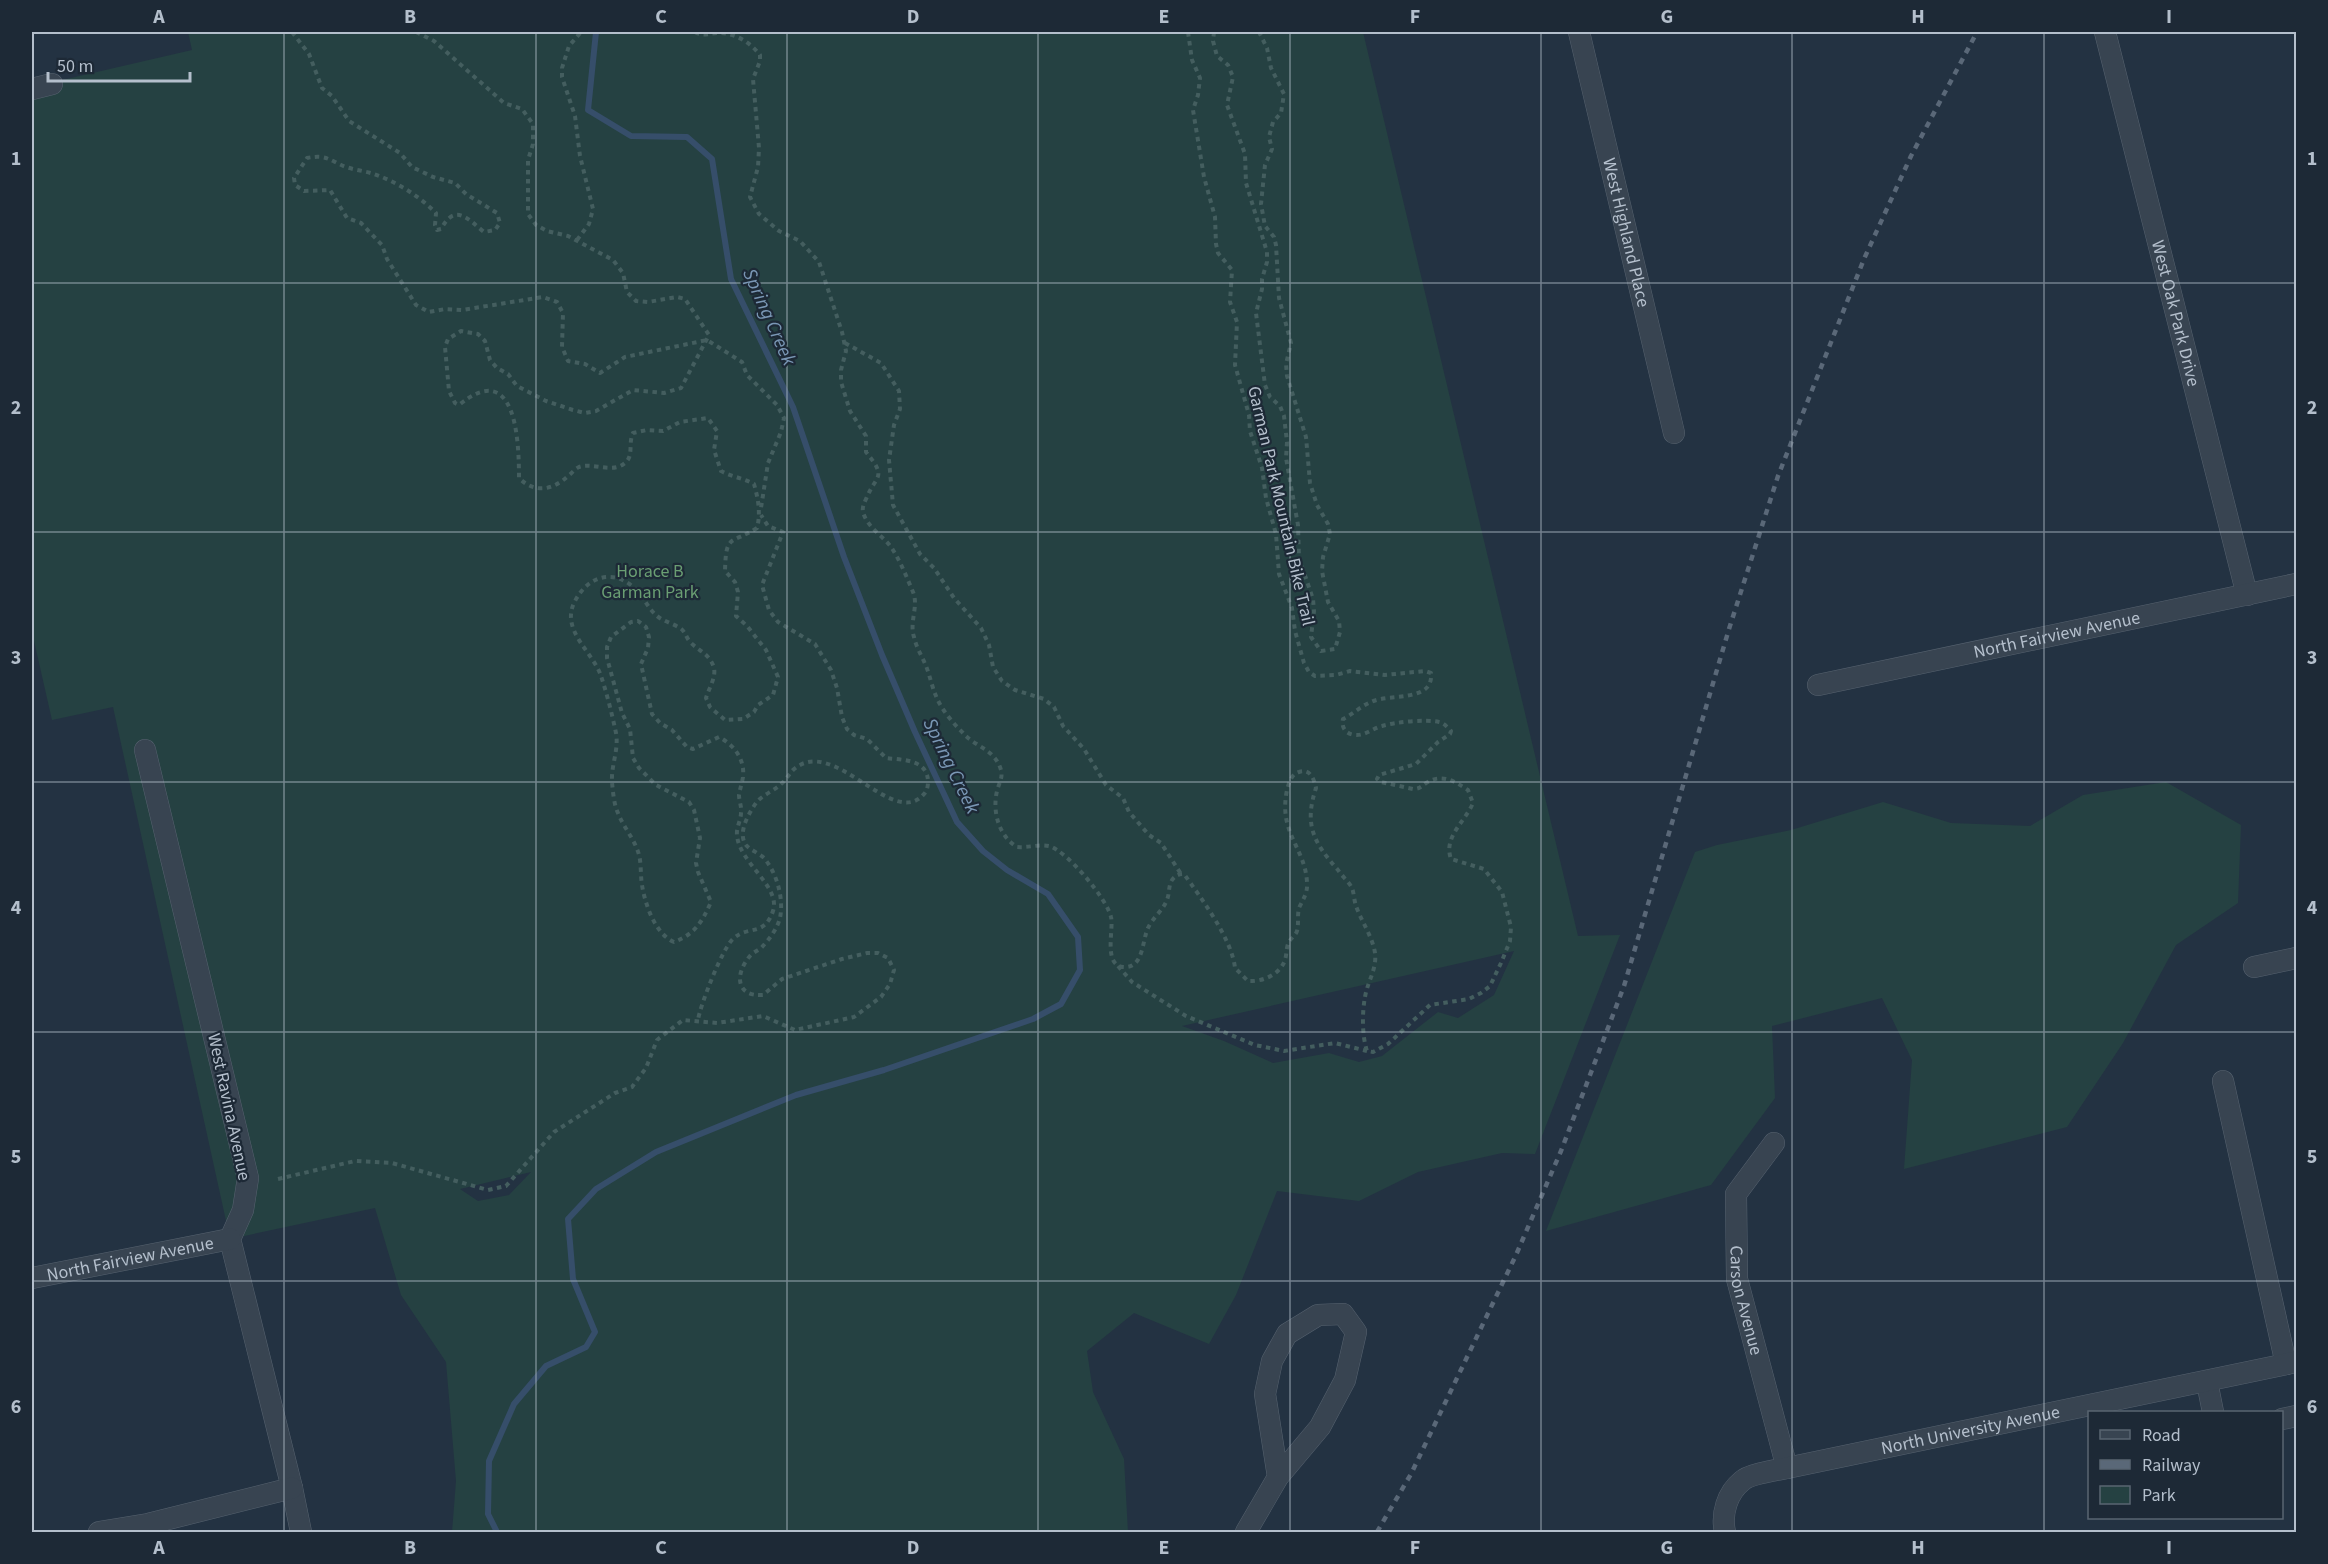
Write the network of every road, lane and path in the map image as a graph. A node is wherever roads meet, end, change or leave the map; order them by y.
1 (292, 32) edge
2 (416, 32) edge
3 (581, 32) edge
4 (695, 32) edge
5 (1188, 32) edge
6 (1214, 32) edge
7 (1259, 32) edge
8 (1579, 32) edge
9 (2105, 32) edge
10 (52, 84) dead end
11 (32, 89) edge
12 (577, 240) junction
13 (707, 340) junction
14 (844, 343) junction
15 (1674, 433) dead end
16 (2296, 584) edge
17 (2247, 595) junction
18 (1818, 685) dead end
19 (146, 750) dead end
20 (1181, 874) junction
21 (2296, 958) edge
22 (1117, 965) junction
23 (2254, 967) dead end
24 (698, 1020) junction
25 (1367, 1051) junction
26 (2223, 1081) dead end
27 (1774, 1143) dead end
28 (278, 1179) dead end
29 (230, 1239) junction
30 (32, 1278) edge
31 (2291, 1363) edge
32 (2207, 1382) junction
33 (2213, 1411) edge
34 (1787, 1468) junction
35 (1278, 1477) junction
36 (292, 1488) junction
37 (99, 1533) edge
38 (301, 1533) edge
39 (1246, 1533) edge
40 (1725, 1533) edge

1 - 13 path
2 - 12 path
3 - 12 path
4 - 14 path
5 - 25 path, Garman Park Mountain Bike Trail
6 - 7 path, Garman Park Mountain Bike Trail
8 - 15 street, West Highland Place
9 - 17 street, West Oak Park Drive
10 - 11 street
12 - 13 path
13 - 24 path
13 - 24 path
14 - 20 path
14 - 22 path
16 - 17 street, North Fairview Avenue
17 - 18 street, North Fairview Avenue
19 - 29 street, West Ravina Avenue
20 - 22 path
20 - 25 path
21 - 23 street
22 - 25 path
24 - 28 path
26 - 31 street
27 - 34 street, Carson Avenue
29 - 30 street, North Fairview Avenue
29 - 36 street
31 - 32 street, North University Avenue
32 - 33 street
32 - 34 street, North University Avenue
34 - 40 street, North University Avenue
35 - 35 street
35 - 39 street
36 - 37 street
36 - 38 street

